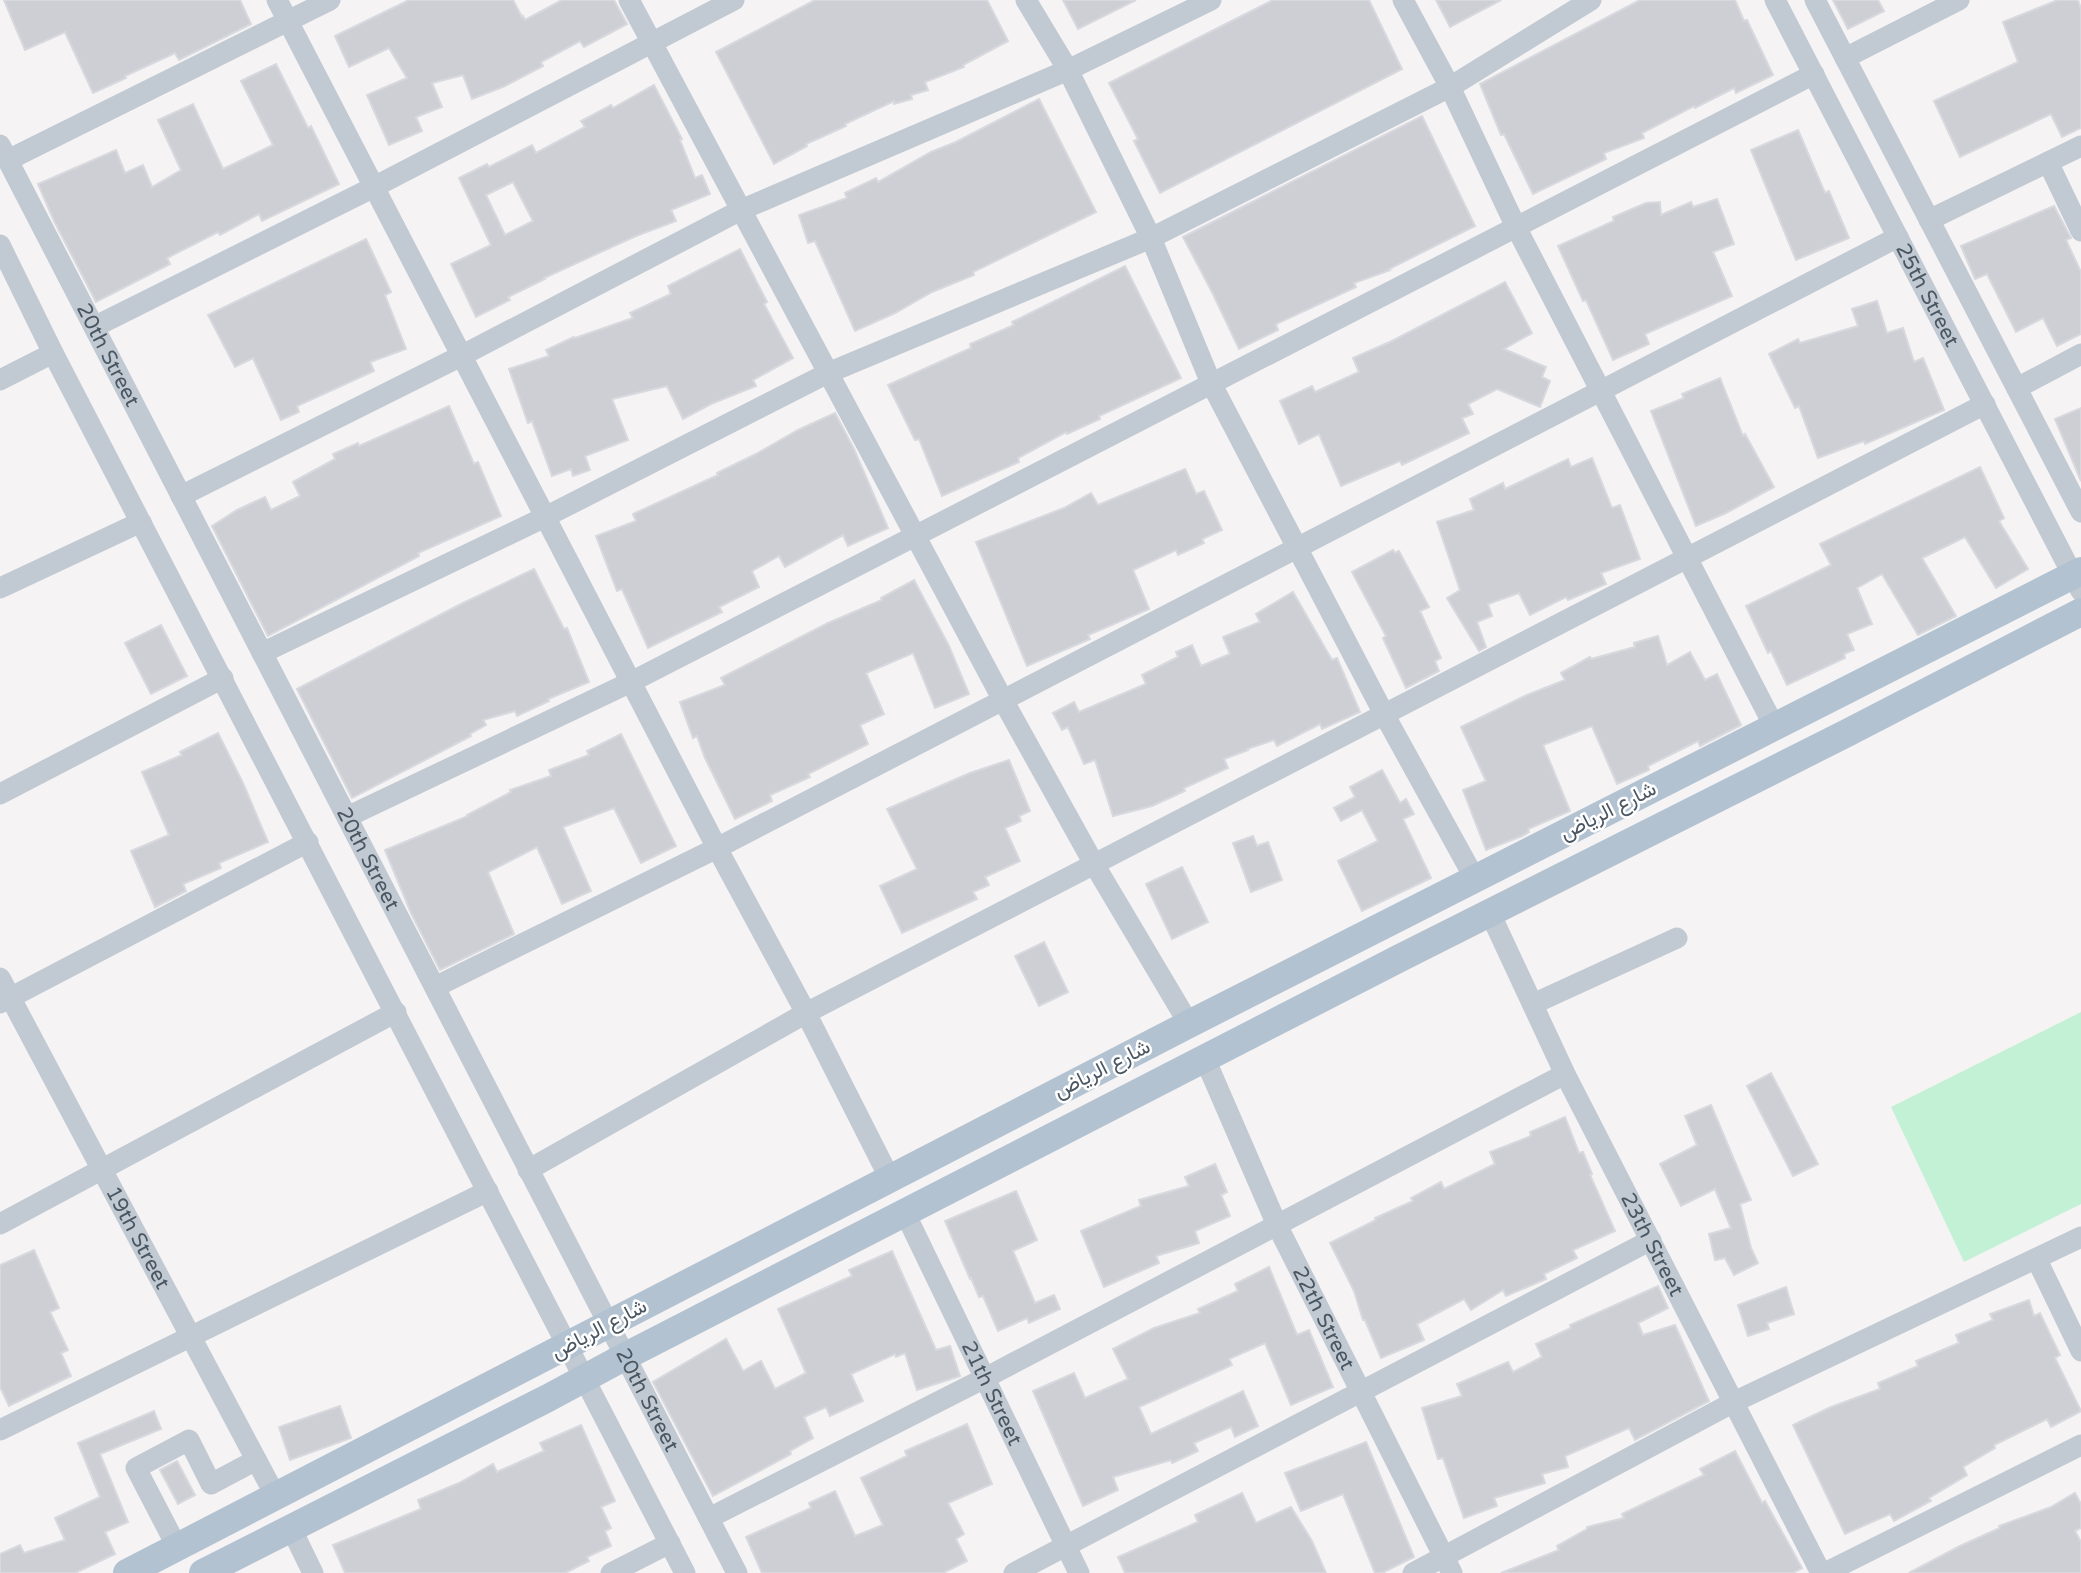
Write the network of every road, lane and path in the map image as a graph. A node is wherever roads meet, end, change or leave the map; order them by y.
1 (277, 0) edge
2 (330, 0) edge
3 (629, 0) edge
4 (734, 0) edge
5 (1026, 0) edge
6 (1211, 0) edge
7 (1404, 0) edge
8 (1591, 0) edge
9 (1775, 0) edge
10 (1815, 0) edge
11 (1959, 0) edge
12 (288, 22) junction
13 (652, 43) junction
14 (1845, 58) junction
15 (1068, 70) junction
16 (1814, 74) junction
17 (1450, 87) junction
18 (2081, 146) edge
19 (4, 152) edge
20 (2048, 162) junction
21 (373, 187) junction
22 (741, 210) junction
23 (1929, 220) junction
24 (1516, 227) junction
25 (2081, 231) edge
26 (1898, 237) junction
27 (1151, 238) junction
28 (0, 245) edge
29 (94, 327) junction
30 (53, 354) junction
31 (2081, 354) edge
32 (461, 356) junction
33 (828, 373) junction
34 (0, 380) edge
35 (1212, 383) junction
36 (2017, 388) junction
37 (1600, 391) junction
38 (1985, 404) junction
39 (181, 496) junction
40 (2081, 512) edge
41 (545, 517) junction
42 (141, 522) junction
43 (915, 536) junction
44 (1296, 548) junction
45 (1689, 557) junction
46 (2078, 579) edge
47 (0, 587) edge
48 (2081, 612) edge
49 (262, 653) junction
50 (223, 678) junction
51 (631, 682) junction
52 (1003, 700) junction
53 (1384, 714) junction
54 (1774, 726) junction
55 (0, 794) edge
56 (347, 817) junction
57 (308, 842) junction
58 (717, 848) junction
59 (1094, 864) junction
60 (1475, 879) junction
61 (1490, 913) junction
62 (1677, 938) dead end
63 (0, 978) edge
64 (435, 988) junction
65 (5, 1000) edge
66 (1533, 1004) junction
67 (396, 1013) junction
68 (806, 1013) junction
69 (1189, 1024) junction
70 (1205, 1059) junction
71 (1566, 1074) junction
72 (528, 1170) junction
73 (101, 1171) junction
74 (890, 1179) junction
75 (488, 1191) junction
76 (905, 1213) junction
77 (0, 1224) edge
78 (1277, 1225) junction
79 (2081, 1237) edge
80 (1651, 1240) junction
81 (2037, 1260) junction
82 (607, 1324) junction
83 (191, 1337) junction
84 (568, 1346) junction
85 (2081, 1351) edge
86 (624, 1357) junction
87 (585, 1378) junction
88 (985, 1378) junction
89 (1361, 1392) junction
90 (1734, 1402) junction
91 (0, 1430) edge
92 (2081, 1445) edge
93 (256, 1460) junction
94 (276, 1497) junction
95 (709, 1518) junction
96 (291, 1528) junction
97 (670, 1543) junction
98 (1066, 1546) junction
99 (177, 1547) junction
100 (1448, 1565) edge
101 (127, 1573) edge
102 (203, 1573) edge
103 (313, 1573) edge
104 (611, 1573) edge
105 (685, 1573) edge
106 (737, 1573) edge
107 (1014, 1573) edge
108 (1079, 1573) edge
109 (1413, 1573) edge
110 (1823, 1573) edge

1 - 12 street
2 - 12 street
3 - 13 street
4 - 13 street
5 - 15 street
6 - 15 street
7 - 17 street
8 - 17 street
9 - 16 street, 25th Street
10 - 14 street, 25th Street
11 - 14 street
12 - 19 street
12 - 21 street
13 - 21 street
13 - 22 street
14 - 23 street, 25th Street
15 - 22 street
15 - 27 street
16 - 24 street
16 - 26 street, 25th Street
17 - 24 street
17 - 27 street
18 - 20 street
19 - 29 street, 20th Street
20 - 23 street
20 - 25 street
21 - 29 street
21 - 32 street
22 - 32 street
22 - 33 street
23 - 36 street, 25th Street
24 - 35 street
24 - 37 street
26 - 37 street
26 - 38 street, 25th Street
27 - 33 street
27 - 35 street
28 - 30 street
29 - 39 street, 20th Street
30 - 34 street
30 - 42 street
31 - 36 street
32 - 39 street
32 - 41 street
33 - 41 street
33 - 43 street
35 - 43 street
35 - 44 street
36 - 40 street, 25th Street
37 - 44 street
37 - 45 street
38 - 45 street
38 - 46 street, 25th Street
39 - 49 street, 20th Street
41 - 49 street
41 - 51 street
42 - 47 street
42 - 50 street
43 - 51 street
43 - 52 street
44 - 52 street
44 - 53 street
45 - 53 street
45 - 54 street
46 - 54 main road, شارع الرياض
48 - 61 main road, شارع الرياض
49 - 56 street, 20th Street
50 - 55 street
50 - 57 street
51 - 56 street
51 - 58 street
52 - 58 street
52 - 59 street
53 - 59 street
53 - 60 street
54 - 60 main road, شارع الرياض
56 - 64 street, 20th Street
57 - 65 street
57 - 67 street
58 - 64 street
58 - 68 street
59 - 68 street
59 - 69 street
60 - 69 main road, شارع الرياض
61 - 66 street, 23th Street
61 - 70 main road, شارع الرياض
62 - 66 street
63 - 65 street, 19th Street
64 - 72 street, 20th Street
65 - 73 street, 19th Street
66 - 71 street, 23th Street
67 - 73 street
67 - 75 street
68 - 72 street
68 - 74 street
69 - 74 main road, شارع الرياض
70 - 76 main road, شارع الرياض
70 - 78 street, 22th Street
71 - 78 street
71 - 80 street, 23th Street
72 - 82 street, 20th Street
73 - 77 street
73 - 83 street, 19th Street
74 - 82 main road, شارع الرياض
75 - 83 street
75 - 84 street
76 - 86 main road, شارع الرياض
76 - 88 street, 21th Street
78 - 88 street
78 - 89 street, 22th Street
79 - 81 street
80 - 89 street
80 - 90 street, 23th Street
81 - 85 street
81 - 90 street
82 - 84 main road, شارع الرياض
82 - 86 street, 20th Street
83 - 91 street
83 - 93 street, 19th Street
84 - 87 street
84 - 94 main road, شارع الرياض
86 - 87 main road, شارع الرياض
86 - 95 street, 20th Street
87 - 96 main road, شارع الرياض
87 - 97 street
88 - 95 street
88 - 98 street, 21th Street
89 - 98 street
89 - 100 street, 22th Street
90 - 100 street
90 - 110 street, 23th Street
92 - 110 street
93 - 94 street, 19th Street
93 - 99 street
94 - 99 main road, شارع الرياض
95 - 106 street, 20th Street
96 - 102 main road, شارع الرياض
96 - 103 street
97 - 104 street
97 - 105 street
98 - 107 street
98 - 108 street, 21th Street
99 - 101 main road, شارع الرياض
100 - 109 street

